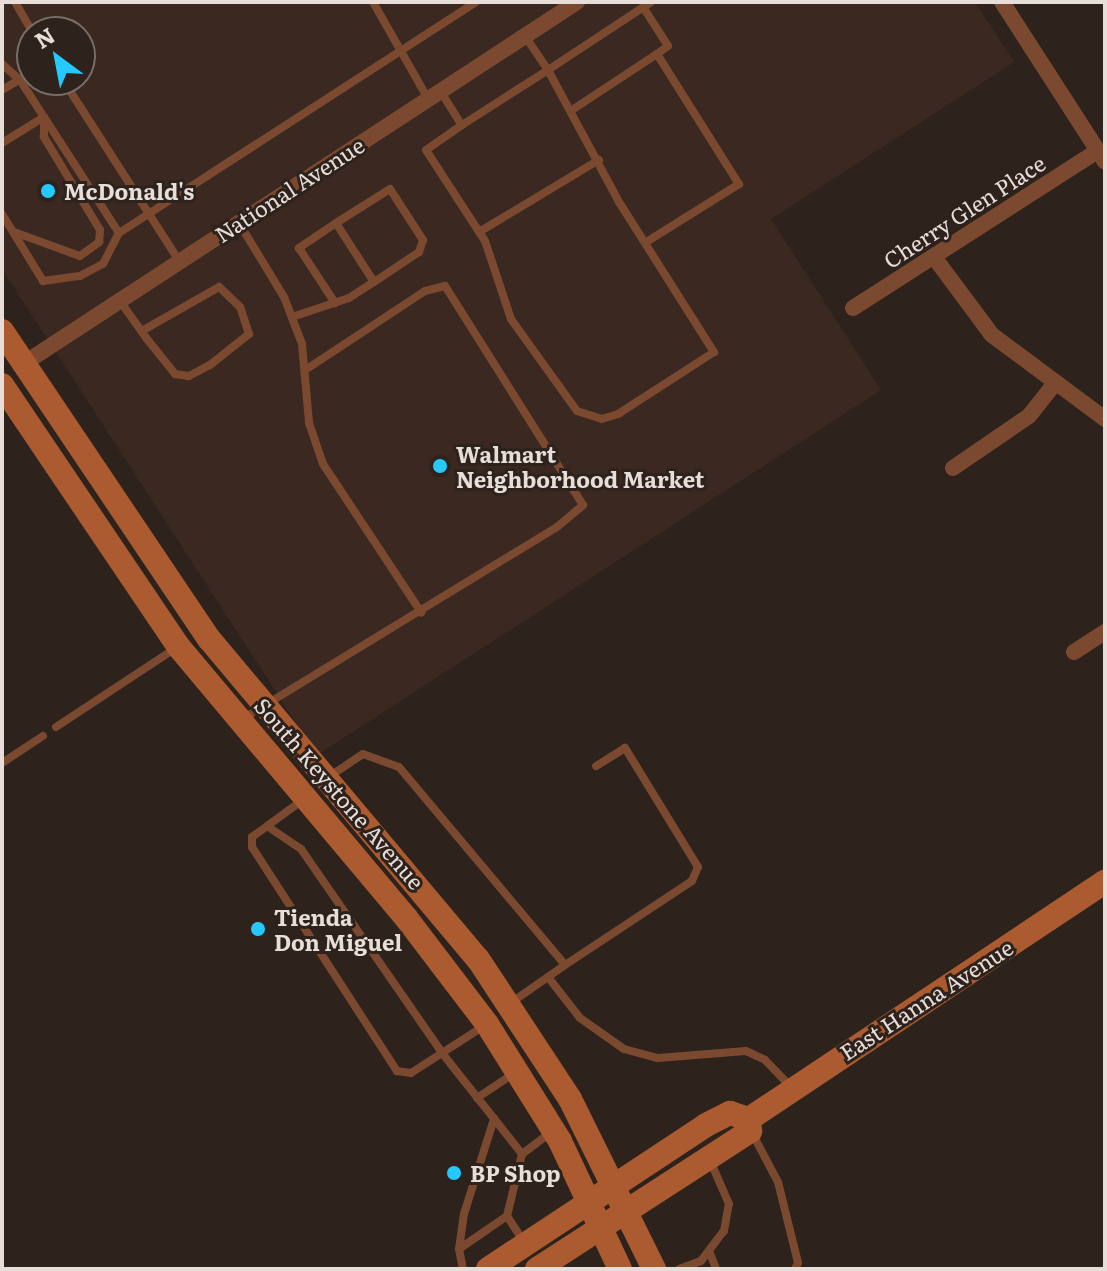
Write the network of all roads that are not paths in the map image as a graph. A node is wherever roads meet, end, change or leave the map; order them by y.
1 (373, 2) edge
2 (476, 2) edge
3 (577, 2) edge
4 (1002, 2) edge
5 (647, 4) edge
6 (525, 36) junction
7 (399, 52) junction
8 (657, 54) junction
9 (548, 70) junction
10 (434, 95) junction
11 (30, 96) edge
12 (73, 96) edge
13 (572, 110) junction
14 (44, 117) junction
15 (462, 125) junction
16 (2, 143) edge
17 (1102, 156) edge
18 (599, 160) junction
19 (2, 214) edge
20 (149, 214) junction
21 (239, 222) junction
22 (336, 223) junction
23 (13, 232) junction
24 (479, 232) junction
25 (119, 233) junction
26 (645, 243) junction
27 (934, 257) junction
28 (179, 261) junction
29 (374, 282) junction
30 (119, 301) junction
31 (335, 303) junction
32 (853, 308) dead end
33 (292, 317) junction
34 (2, 331) edge
35 (142, 331) junction
36 (23, 364) junction
37 (305, 370) junction
38 (2, 378) edge
39 (1056, 382) junction
40 (2, 385) edge
41 (1105, 419) edge
42 (953, 468) dead end
43 (421, 612) junction
44 (1105, 632) edge
45 (178, 646) junction
46 (1074, 652) dead end
47 (265, 706) junction
48 (239, 721) junction
49 (56, 727) dead end
50 (43, 736) dead end
51 (2, 763) edge
52 (596, 766) dead end
53 (326, 778) junction
54 (305, 798) junction
55 (267, 826) junction
56 (1105, 882) edge
57 (565, 965) junction
58 (548, 977) junction
59 (509, 1004) junction
60 (487, 1024) junction
61 (442, 1053) junction
62 (517, 1072) junction
63 (792, 1088) junction
64 (477, 1098) junction
65 (494, 1119) junction
66 (750, 1125) junction
67 (553, 1130) junction
68 (522, 1154) junction
69 (709, 1158) junction
70 (615, 1184) junction
71 (587, 1200) junction
72 (628, 1212) junction
73 (507, 1216) junction
74 (600, 1228) junction
75 (525, 1244) junction
76 (459, 1249) junction
77 (710, 1253) junction
78 (463, 1269) edge
79 (488, 1269) edge
80 (537, 1269) edge
81 (620, 1269) edge
82 (654, 1269) edge
83 (679, 1269) edge
84 (716, 1269) edge
85 (795, 1269) edge

1 - 7 lane
2 - 7 lane
3 - 6 street, National Avenue
4 - 17 street
5 - 8 lane
5 - 9 lane
6 - 9 lane
6 - 10 street, National Avenue
7 - 10 lane
7 - 20 lane
8 - 13 lane
8 - 26 lane
9 - 13 lane
9 - 15 lane
10 - 15 lane
10 - 21 street, National Avenue
11 - 14 lane
12 - 20 lane
13 - 18 lane
14 - 16 lane
14 - 23 lane
14 - 25 lane
15 - 24 lane
17 - 27 street, Cherry Glen Place
18 - 24 lane
18 - 26 lane
19 - 23 lane
20 - 25 lane
20 - 28 lane
21 - 28 street, National Avenue
21 - 33 lane
22 - 29 lane
22 - 29 lane
22 - 31 lane
23 - 25 lane
24 - 26 lane
27 - 32 street, Cherry Glen Place
27 - 39 street
28 - 30 street, National Avenue
29 - 31 lane
30 - 35 lane
30 - 36 street, National Avenue
31 - 33 lane
33 - 37 lane
34 - 36 main road, South Keystone Avenue
35 - 35 lane
36 - 38 main road, National Avenue
36 - 47 main road, South Keystone Avenue
37 - 43 lane
37 - 43 lane
39 - 41 street
39 - 42 street
40 - 45 main road, South Keystone Avenue
43 - 47 lane
44 - 46 street
45 - 48 main road, South Keystone Avenue
45 - 49 lane
47 - 48 lane
47 - 53 main road, South Keystone Avenue
48 - 54 main road, South Keystone Avenue
50 - 51 lane
52 - 57 lane
53 - 54 main road
53 - 57 lane
53 - 59 main road, South Keystone Avenue
54 - 55 lane
54 - 60 main road, South Keystone Avenue
55 - 61 lane
55 - 61 lane
56 - 63 main road, East Hanna Avenue
57 - 58 lane
58 - 59 lane
58 - 63 lane
59 - 70 main road, South Keystone Avenue
60 - 61 lane
60 - 62 main road, South Keystone Avenue
61 - 64 lane
62 - 64 lane
62 - 67 main road, South Keystone Avenue
63 - 66 main road, East Hanna Avenue
64 - 65 lane
65 - 68 lane
65 - 76 lane
66 - 69 main road, East Hanna Avenue
66 - 70 main road, East Hanna Avenue
66 - 85 lane
67 - 68 lane
67 - 71 main road, South Keystone Avenue
68 - 73 lane
69 - 72 main road, East Hanna Avenue
69 - 77 lane
70 - 71 main road, East Hanna Avenue
70 - 72 main road, South Keystone Avenue
71 - 74 main road, South Keystone Avenue
71 - 75 main road, East Hanna Avenue
72 - 74 main road, East Hanna Avenue
72 - 82 main road, South Keystone Avenue
73 - 75 lane
73 - 76 lane
74 - 80 main road, East Hanna Avenue
74 - 81 main road, South Keystone Avenue
75 - 79 main road, East Hanna Avenue
76 - 78 lane
77 - 83 lane
77 - 84 lane

